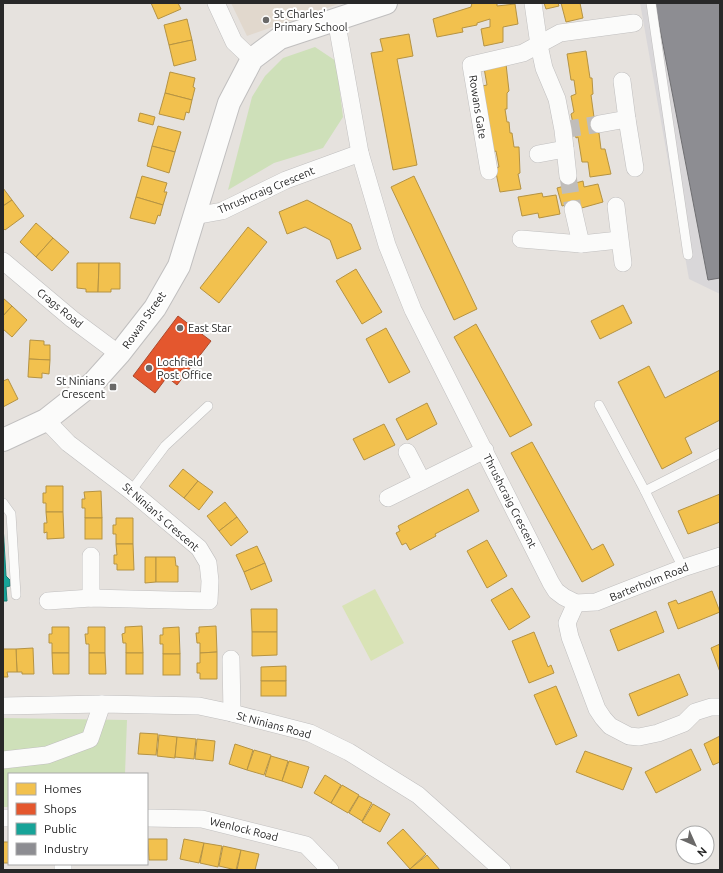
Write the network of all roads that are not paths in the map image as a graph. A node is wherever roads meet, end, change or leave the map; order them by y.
1 (216, 3) edge
2 (386, 3) edge
3 (533, 3) edge
4 (651, 3) edge
5 (336, 19) junction
6 (634, 23) dead end
7 (539, 45) junction
8 (252, 59) junction
9 (622, 81) dead end
10 (627, 119) junction
11 (599, 124) tunnel mouth
12 (565, 149) junction
13 (360, 153) junction
14 (538, 154) dead end
15 (635, 168) dead end
16 (488, 171) dead end
17 (568, 176) tunnel mouth
18 (616, 206) dead end
19 (573, 209) tunnel mouth
20 (194, 216) junction
21 (521, 239) dead end
22 (619, 240) junction
23 (582, 244) junction
24 (688, 255) dead end
25 (3, 262) edge
26 (623, 263) dead end
27 (119, 354) junction
28 (599, 405) dead end
29 (208, 406) dead end
30 (46, 420) junction
31 (3, 440) edge
32 (485, 450) junction
33 (407, 452) dead end
34 (720, 453) edge
35 (422, 481) junction
36 (131, 490) junction
37 (645, 491) junction
38 (388, 498) dead end
39 (3, 503) edge
40 (91, 556) dead end
41 (720, 556) edge
42 (683, 568) junction
43 (16, 595) dead end
44 (91, 598) junction
45 (48, 602) dead end
46 (576, 602) junction
47 (231, 659) dead end
48 (102, 704) junction
49 (3, 706) edge
50 (720, 707) edge
51 (232, 713) junction
52 (3, 760) edge
53 (148, 818) edge
54 (330, 870) edge
55 (502, 870) edge

1 - 8 street
2 - 5 street, Rowan Street
3 - 7 street
4 - 24 lane
5 - 8 street, Rowan Street
5 - 13 street, Thrushcraig Crescent
6 - 7 street, Rowans Gate
7 - 12 street
7 - 16 street, Rowans Gate
8 - 20 street, Rowan Street
9 - 10 street
10 - 11 street
10 - 15 street
12 - 14 street
12 - 17 street
13 - 20 street, Thrushcraig Crescent
13 - 32 street, Thrushcraig Crescent
18 - 22 street
19 - 23 street
20 - 27 street, Rowan Street
21 - 23 street
22 - 23 street
22 - 26 street
25 - 27 street, Crags Road
27 - 30 street, Rowan Street
28 - 37 lane
29 - 36 lane
30 - 31 street, Rowan Street
30 - 36 street, St Ninian's Crescent
32 - 35 street
32 - 46 street, Thrushcraig Crescent
33 - 35 street
34 - 37 lane
35 - 38 street
36 - 44 street, St Ninian's Crescent
37 - 42 lane
39 - 43 lane
40 - 44 street
41 - 42 street, Barterholm Road
42 - 46 street, Barterholm Road
44 - 45 street, St Ninian's Crescent
46 - 50 street
47 - 51 street
48 - 49 street, St Ninians Road
48 - 51 street, St Ninians Road
48 - 52 street
51 - 55 street, St Ninians Road
53 - 54 street, Wenlock Road

